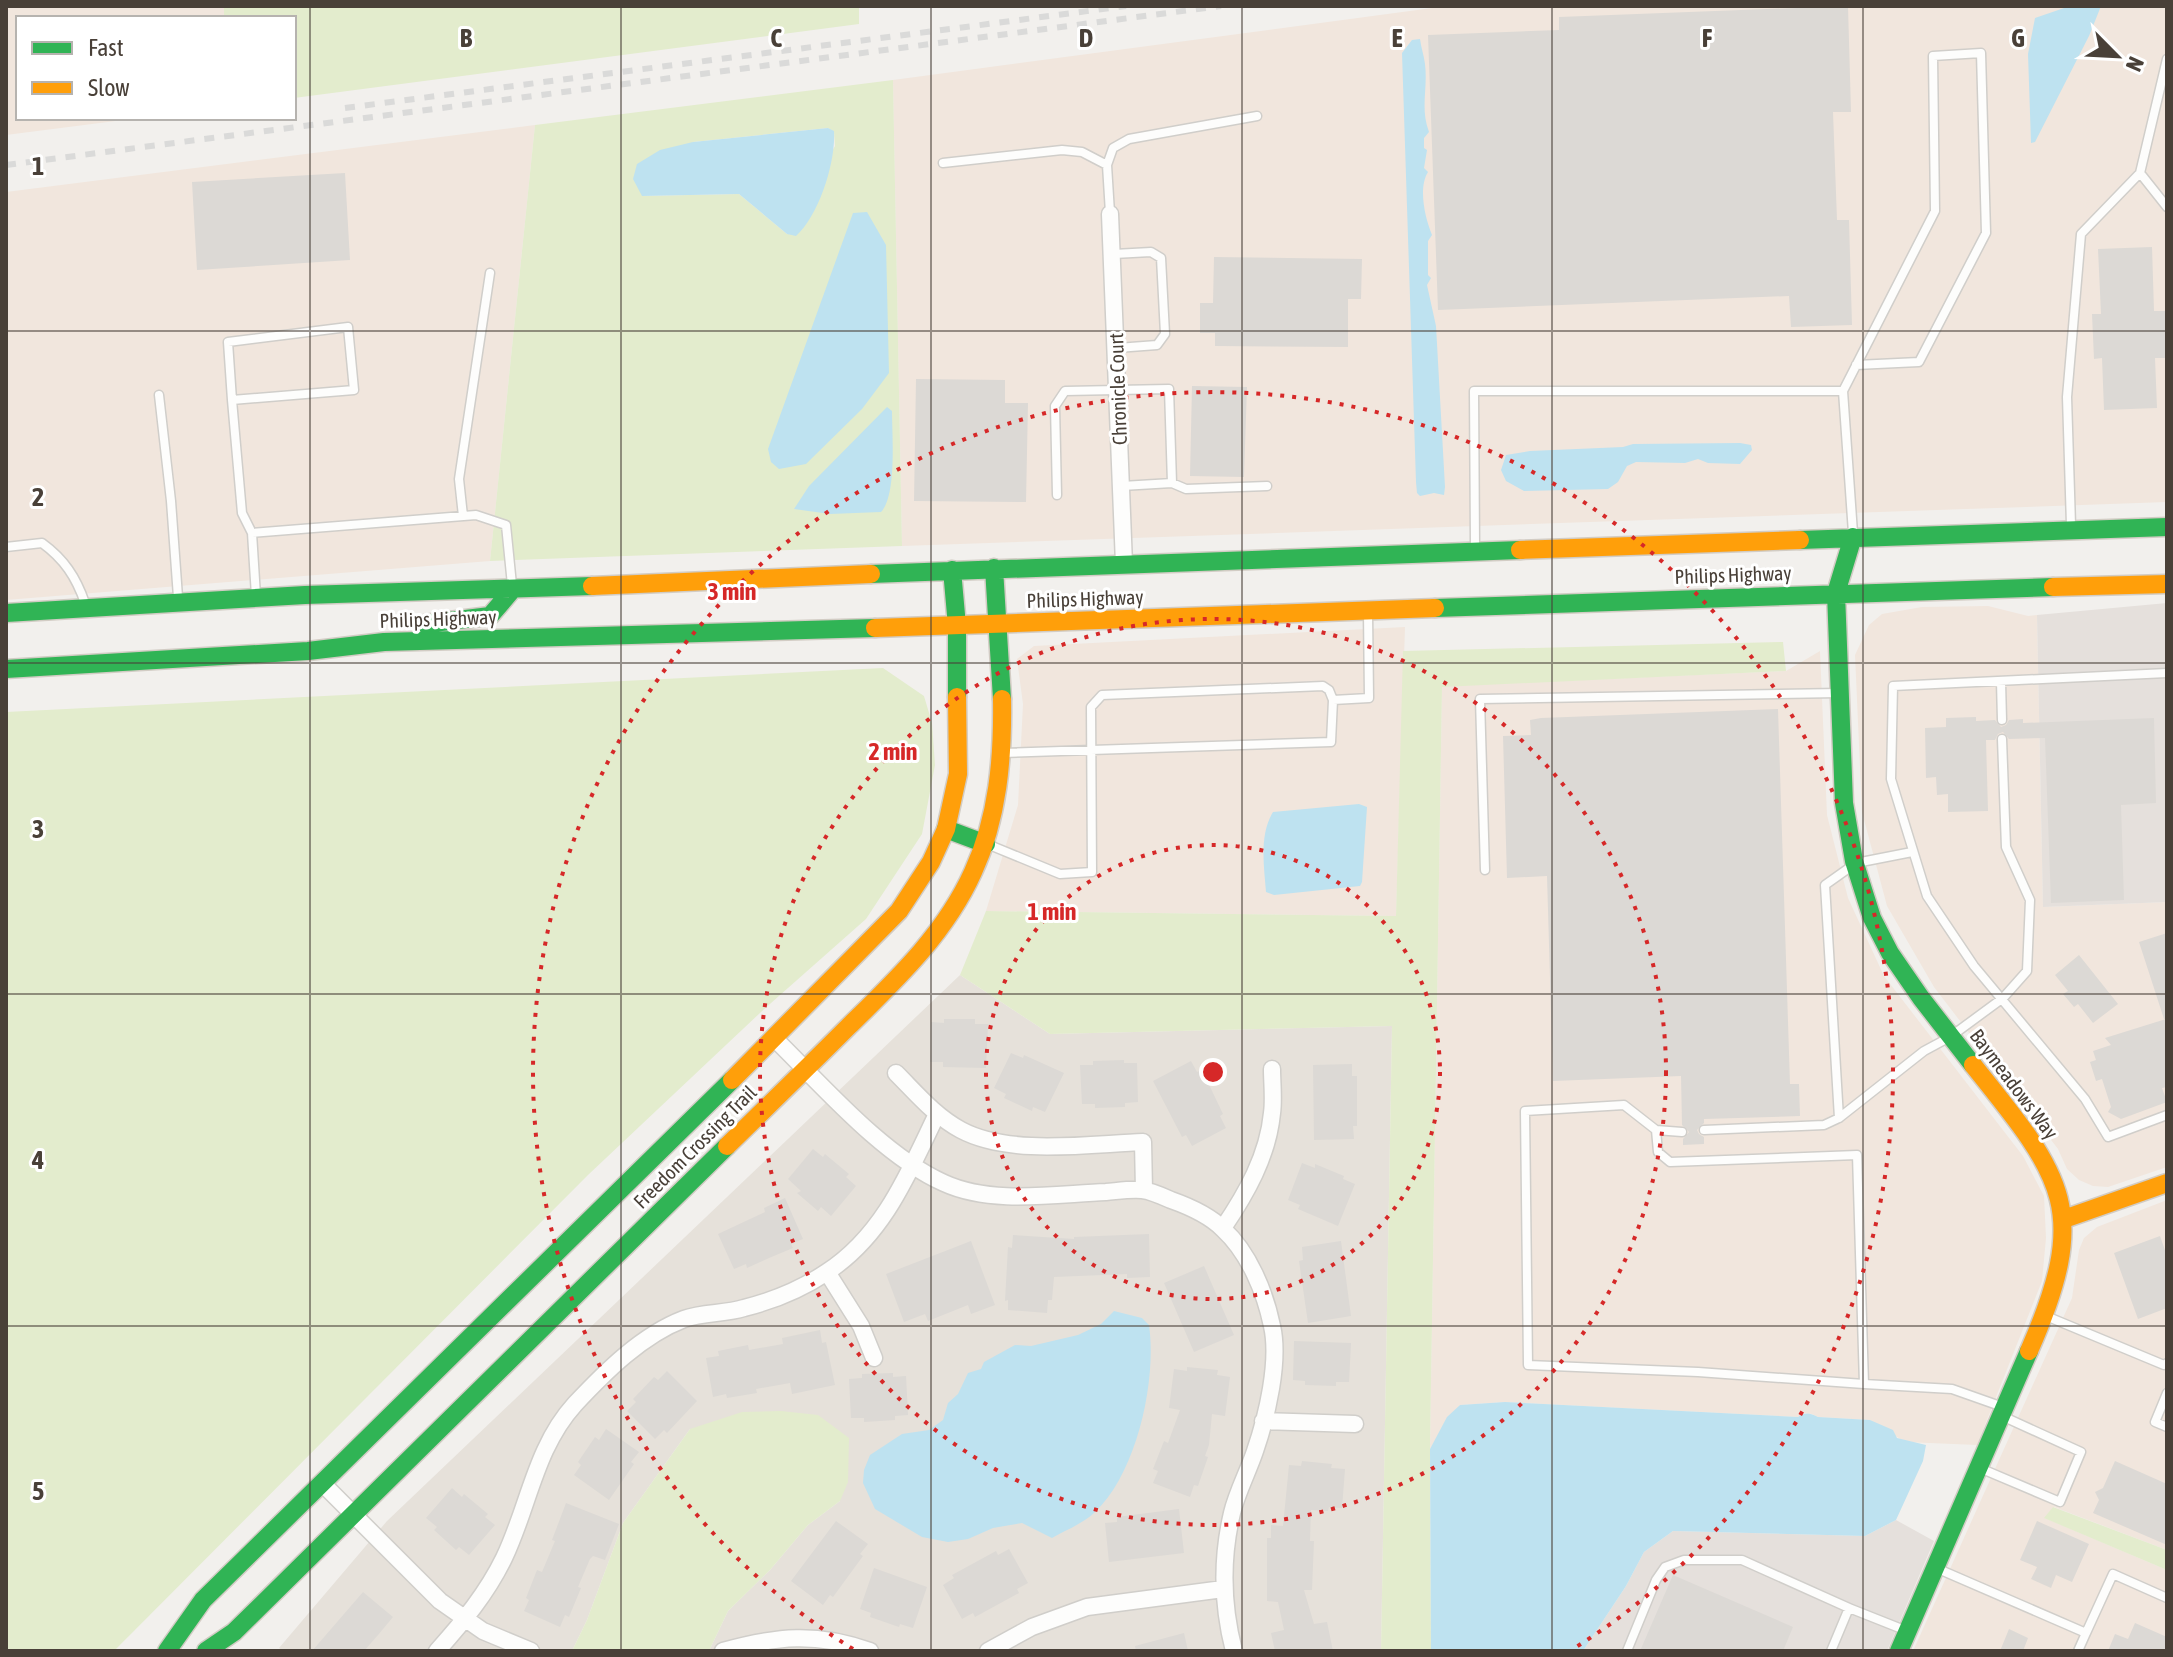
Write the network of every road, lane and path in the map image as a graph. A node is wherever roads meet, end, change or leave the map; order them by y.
1 (2167, 59) edge
2 (1257, 116) dead end
3 (943, 163) dead end
4 (1107, 165) junction
5 (2140, 173) junction
6 (2167, 207) edge
7 (1110, 214) joint
8 (1114, 254) junction
9 (490, 273) dead end
10 (1117, 348) junction
11 (1856, 365) junction
12 (1117, 391) junction
13 (1843, 391) junction
14 (159, 395) dead end
15 (232, 400) junction
16 (1172, 483) junction
17 (1121, 486) junction
18 (1267, 486) dead end
19 (1057, 495) dead end
20 (463, 516) junction
21 (2167, 527) edge
22 (2071, 530) junction
23 (252, 533) junction
24 (1853, 537) junction
25 (6, 547) edge
26 (1475, 551) junction
27 (1124, 564) junction
28 (994, 568) junction
29 (952, 570) junction
30 (2167, 584) edge
31 (513, 589) junction
32 (1836, 593) junction
33 (256, 597) junction
34 (178, 602) junction
35 (87, 608) junction
36 (1368, 611) junction
37 (6, 613) edge
38 (998, 624) junction
39 (957, 626) junction
40 (384, 642) junction
41 (6, 669) edge
42 (2167, 673) edge
43 (2001, 682) junction
44 (1840, 693) junction
45 (1333, 700) junction
46 (2002, 720) dead end
47 (2002, 739) dead end
48 (1090, 751) junction
49 (1003, 753) junction
50 (946, 829) junction
51 (986, 844) junction
52 (1912, 852) junction
53 (1856, 863) junction
54 (1485, 870) dead end
55 (2003, 998) junction
56 (1950, 1037) junction
57 (774, 1038) junction
58 (805, 1069) junction
59 (1272, 1069) dead end
60 (896, 1073) dead end
61 (937, 1114) junction
62 (2167, 1115) edge
63 (1839, 1118) junction
64 (1656, 1130) junction
65 (1704, 1130) dead end
66 (1682, 1132) dead end
67 (912, 1165) junction
68 (2167, 1183) edge
69 (1144, 1190) junction
70 (2064, 1219) junction
71 (1223, 1228) junction
72 (827, 1272) junction
73 (2045, 1315) junction
74 (874, 1358) dead end
75 (2167, 1363) edge
76 (1864, 1384) junction
77 (2167, 1393) edge
78 (2003, 1412) junction
79 (1263, 1421) junction
80 (1355, 1424) dead end
81 (2167, 1427) edge
82 (1979, 1468) junction
83 (322, 1483) junction
84 (353, 1515) junction
85 (1936, 1568) junction
86 (1223, 1589) junction
87 (2167, 1598) edge
88 (1849, 1608) junction
89 (465, 1620) junction
90 (1908, 1631) junction
91 (2086, 1633) junction
92 (735, 1649) edge
93 (167, 1651) edge
94 (206, 1651) edge
95 (437, 1651) edge
96 (531, 1651) edge
97 (870, 1651) edge
98 (988, 1651) edge
99 (1234, 1651) edge
100 (1627, 1651) edge
101 (1831, 1651) edge
102 (1899, 1651) edge
103 (2078, 1651) edge

1 - 5 lane
2 - 4 lane
3 - 4 lane
4 - 7 lane
5 - 6 lane
5 - 22 lane
7 - 8 street, Chronicle Court
8 - 10 street, Chronicle Court
8 - 10 lane
9 - 20 lane
10 - 12 street, Chronicle Court
11 - 11 lane
11 - 13 lane
12 - 16 lane
12 - 17 street, Chronicle Court
12 - 19 lane
13 - 24 lane
13 - 26 lane
14 - 34 lane
15 - 15 lane
15 - 23 lane
16 - 17 lane
16 - 18 lane
17 - 27 street, Chronicle Court
20 - 23 lane
20 - 31 lane
21 - 22 main road, Philips Highway
22 - 24 main road, Philips Highway
23 - 33 lane
24 - 26 main road, Philips Highway
24 - 32 main road, Baymeadows Way
25 - 35 lane
26 - 27 main road, Philips Highway
27 - 28 main road, Philips Highway
28 - 29 main road, Philips Highway
28 - 38 main road, Freedom Crossing Trail
29 - 31 main road, Philips Highway
29 - 39 main road, Freedom Crossing Trail
30 - 32 main road, Philips Highway
31 - 33 main road, Philips Highway
31 - 40 main road
32 - 36 main road, Philips Highway
32 - 44 main road, Baymeadows Way
33 - 34 main road, Philips Highway
34 - 35 main road, Philips Highway
35 - 37 main road, Philips Highway
36 - 38 main road, Philips Highway
36 - 45 lane
38 - 39 main road, Philips Highway
38 - 49 main road, Freedom Crossing Trail
39 - 40 main road, Philips Highway
39 - 50 main road, Freedom Crossing Trail
40 - 41 main road, Philips Highway
42 - 43 lane
43 - 46 lane
43 - 52 lane
44 - 53 main road, Baymeadows Way
44 - 54 lane
45 - 48 lane
45 - 48 lane
47 - 55 lane
48 - 49 lane
48 - 51 lane
49 - 51 main road, Freedom Crossing Trail
50 - 51 main road
50 - 57 main road, Freedom Crossing Trail
51 - 58 main road, Freedom Crossing Trail
52 - 53 lane
52 - 55 lane
53 - 56 main road, Baymeadows Way
53 - 63 lane
55 - 56 lane
55 - 62 lane
56 - 63 lane
56 - 70 main road, Baymeadows Way
57 - 58 street
57 - 83 main road, Freedom Crossing Trail
58 - 67 street
58 - 84 main road, Freedom Crossing Trail
59 - 71 street
60 - 61 street
61 - 67 street
61 - 69 street
63 - 65 lane
64 - 66 lane
64 - 76 lane
64 - 76 lane
67 - 69 street
67 - 72 street
68 - 70 main road
69 - 71 street
70 - 73 main road, Baymeadows Way
71 - 79 street
72 - 74 street
72 - 89 street
73 - 75 lane
73 - 78 main road, Baymeadows Way
76 - 78 lane
77 - 81 lane
78 - 82 main road, Baymeadows Way
78 - 82 lane
79 - 80 street
79 - 86 street
82 - 85 main road, Baymeadows Way
83 - 84 street
83 - 93 main road, Freedom Crossing Trail
84 - 89 street
84 - 94 main road, Freedom Crossing Trail
85 - 90 main road, Baymeadows Way
85 - 91 lane
86 - 98 street
86 - 99 street
87 - 91 lane
88 - 90 lane
88 - 100 lane
88 - 101 lane
89 - 95 street
89 - 96 street
90 - 102 main road, Baymeadows Way
91 - 103 lane
92 - 97 street

